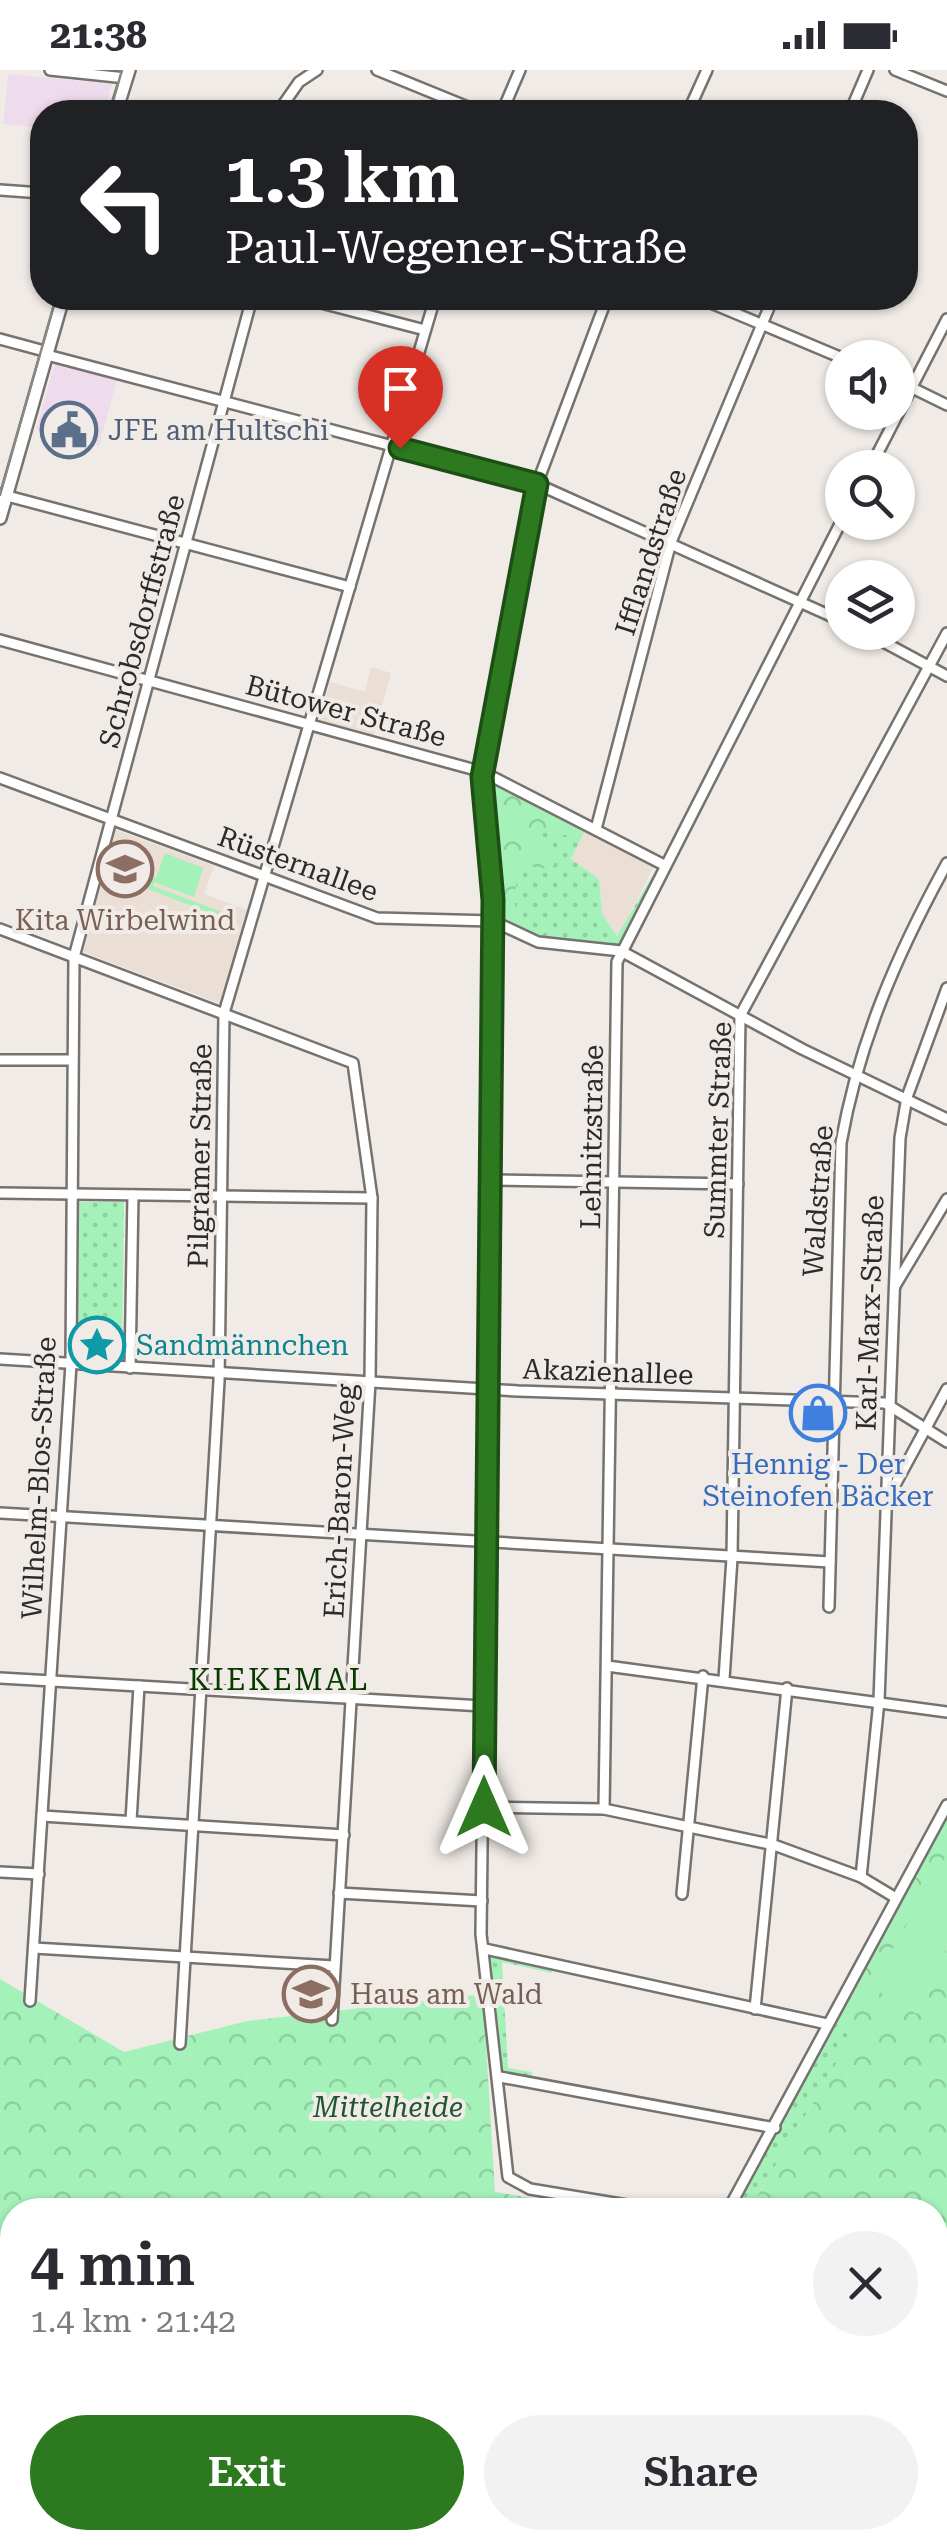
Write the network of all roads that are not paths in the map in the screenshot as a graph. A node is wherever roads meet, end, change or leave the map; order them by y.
1 (50, 70) edge
2 (317, 70) edge
3 (377, 70) edge
4 (520, 70) edge
5 (707, 70) edge
6 (868, 70) edge
7 (895, 70) edge
8 (127, 74) edge
9 (947, 91) edge
10 (119, 100) edge
11 (287, 100) edge
12 (451, 100) edge
13 (507, 100) edge
14 (693, 100) edge
15 (855, 100) edge
16 (0, 190) edge
17 (30, 192) edge
18 (60, 310) edge
19 (249, 310) edge
20 (348, 310) edge
21 (431, 310) edge
22 (602, 310) edge
23 (729, 310) edge
24 (767, 310) edge
25 (947, 320) edge
26 (762, 323) junction
27 (425, 330) junction
28 (0, 339) edge
29 (825, 351) edge
30 (47, 353) junction
31 (915, 381) edge
32 (915, 389) edge
33 (224, 404) junction
34 (947, 405) edge
35 (390, 447) junction
36 (537, 484) junction
37 (3, 495) edge
38 (0, 518) edge
39 (832, 540) edge
40 (671, 542) junction
41 (186, 543) junction
42 (350, 587) junction
43 (802, 601) junction
44 (825, 612) edge
45 (947, 633) edge
46 (0, 640) edge
47 (899, 650) edge
48 (929, 666) junction
49 (947, 676) edge
50 (149, 680) junction
51 (309, 724) junction
52 (483, 772) junction
53 (0, 778) edge
54 (111, 820) junction
55 (596, 829) junction
56 (947, 863) edge
57 (664, 864) junction
58 (264, 877) junction
59 (493, 922) junction
60 (0, 929) edge
61 (620, 951) junction
62 (74, 956) junction
63 (947, 988) edge
64 (224, 1013) junction
65 (740, 1016) junction
66 (0, 1060) edge
67 (72, 1060) junction
68 (854, 1073) junction
69 (907, 1097) junction
70 (947, 1119) edge
71 (489, 1180) junction
72 (614, 1182) junction
73 (738, 1184) junction
74 (0, 1193) edge
75 (72, 1194) junction
76 (133, 1195) junction
77 (222, 1196) junction
78 (372, 1198) junction
79 (947, 1199) edge
80 (896, 1286) junction
81 (0, 1359) edge
82 (71, 1364) junction
83 (130, 1368) junction
84 (220, 1374) junction
85 (370, 1382) junction
86 (487, 1389) junction
87 (947, 1389) edge
88 (610, 1394) junction
89 (734, 1399) junction
90 (833, 1401) junction
91 (891, 1405) junction
92 (926, 1427) junction
93 (947, 1442) edge
94 (888, 1498) junction
95 (0, 1512) edge
96 (60, 1516) junction
97 (212, 1526) junction
98 (361, 1535) junction
99 (486, 1542) junction
100 (608, 1550) junction
101 (732, 1558) junction
102 (830, 1562) junction
103 (829, 1607) dead end
104 (607, 1666) junction
105 (703, 1676) junction
106 (0, 1678) edge
107 (724, 1679) junction
108 (50, 1680) junction
109 (139, 1686) junction
110 (786, 1688) junction
111 (202, 1690) junction
112 (947, 1696) edge
113 (351, 1700) junction
114 (879, 1702) junction
115 (483, 1706) junction
116 (945, 1711) edge
117 (947, 1806) edge
118 (484, 1807) junction
119 (604, 1809) junction
120 (42, 1816) junction
121 (131, 1822) junction
122 (194, 1825) junction
123 (690, 1827) junction
124 (344, 1835) junction
125 (774, 1845) junction
126 (0, 1872) edge
127 (38, 1874) junction
128 (861, 1876) junction
129 (339, 1893) junction
130 (682, 1894) dead end
131 (896, 1898) junction
132 (482, 1901) junction
133 (34, 1948) junction
134 (484, 1948) junction
135 (184, 1957) junction
136 (334, 1966) junction
137 (30, 2001) dead end
138 (755, 2009) junction
139 (332, 2020) dead end
140 (827, 2024) junction
141 (180, 2044) dead end
142 (500, 2077) junction
143 (775, 2128) junction
144 (582, 2198) edge
145 (735, 2198) edge

1 - 8 street
2 - 11 street
3 - 12 street
4 - 13 street
5 - 14 street
6 - 15 street
7 - 9 street
8 - 10 main road
16 - 17 street
18 - 30 main road
19 - 33 street, Schrobsdorffstraße
20 - 27 street
21 - 27 street, Pilgramer Straße
22 - 36 street
23 - 26 street
24 - 26 street, Ifflandstraße
25 - 31 street
26 - 29 street
26 - 40 street, Ifflandstraße
27 - 35 street, Pilgramer Straße
28 - 30 street
30 - 33 street
30 - 37 main road
32 - 34 street
33 - 35 street
33 - 41 street, Schrobsdorffstraße
35 - 36 street
35 - 42 street, Pilgramer Straße
36 - 40 street
36 - 52 street
37 - 38 main road
37 - 41 street
39 - 43 street, Lehnitzstraße
40 - 43 street
40 - 55 street, Ifflandstraße
41 - 42 street
41 - 50 street, Schrobsdorffstraße
42 - 51 street, Pilgramer Straße
43 - 44 street
43 - 57 street, Lehnitzstraße
45 - 48 street, Summter Straße
46 - 50 street, Bütower Straße
47 - 48 street
48 - 49 street
48 - 65 street, Summter Straße
50 - 51 street, Bütower Straße
50 - 54 street, Schrobsdorffstraße
51 - 52 street, Bütower Straße
51 - 58 street, Pilgramer Straße
52 - 55 street, Bütower Straße
52 - 59 street
53 - 54 street, Rüsternallee
54 - 58 street, Rüsternallee
54 - 62 street, Schrobsdorffstraße
55 - 57 street, Bütower Straße
56 - 68 street, Waldstraße
57 - 61 street, Lehnitzstraße
58 - 59 street, Rüsternallee
58 - 64 street, Pilgramer Straße
59 - 61 street, Rüsternallee
59 - 71 street
60 - 62 street, Erich-Baron-Weg
61 - 65 street, Rüsternallee
61 - 72 street, Lehnitzstraße
62 - 64 street, Erich-Baron-Weg
62 - 67 street, Wilhelm-Blos-Straße
63 - 69 street, Karl-Marx-Straße
64 - 77 street, Pilgramer Straße
64 - 78 street, Erich-Baron-Weg
65 - 68 street, Rüsternallee
65 - 73 street, Summter Straße
66 - 67 street
67 - 75 street, Wilhelm-Blos-Straße
68 - 69 street, Rüsternallee
68 - 90 street, Waldstraße
69 - 70 street, Rüsternallee
69 - 80 street, Karl-Marx-Straße
71 - 72 street
71 - 86 street
72 - 73 street
72 - 88 street, Lehnitzstraße
73 - 89 street, Summter Straße
74 - 75 street
75 - 76 street
75 - 82 street, Wilhelm-Blos-Straße
76 - 77 street
76 - 83 street
77 - 78 street
77 - 84 street, Pilgramer Straße
78 - 85 street, Erich-Baron-Weg
79 - 80 street
80 - 91 street, Karl-Marx-Straße
81 - 82 street, Akazienallee
82 - 83 street, Akazienallee
82 - 96 street, Wilhelm-Blos-Straße
83 - 84 street, Akazienallee
84 - 85 street, Akazienallee
84 - 97 street, Pilgramer Straße
85 - 86 street, Akazienallee
85 - 98 street, Erich-Baron-Weg
86 - 88 street, Akazienallee
86 - 99 street
87 - 92 street
88 - 89 street, Akazienallee
88 - 100 street, Lehnitzstraße
89 - 90 street, Akazienallee
89 - 101 street, Summter Straße
90 - 91 street, Akazienallee
90 - 102 street, Waldstraße
91 - 92 street
91 - 94 street, Karl-Marx-Straße
92 - 93 street
92 - 94 street
94 - 114 street, Karl-Marx-Straße
95 - 96 street
96 - 97 street
96 - 108 street, Wilhelm-Blos-Straße
97 - 98 street
97 - 111 street, Pilgramer Straße
98 - 99 street
98 - 113 street, Erich-Baron-Weg
99 - 100 street
99 - 115 street
100 - 101 street
100 - 104 street, Lehnitzstraße
101 - 102 street
101 - 107 street, Summter Straße
102 - 103 street, Waldstraße
104 - 105 street
104 - 119 street, Lehnitzstraße
105 - 107 street
105 - 123 street
106 - 108 street
107 - 110 street
108 - 109 street
108 - 120 street, Wilhelm-Blos-Straße
109 - 111 street
109 - 121 street
110 - 114 street
110 - 125 street
111 - 113 street
111 - 122 street, Pilgramer Straße
112 - 116 street
113 - 115 street
113 - 124 street, Erich-Baron-Weg
114 - 116 street
114 - 128 street, Karl-Marx-Straße
115 - 118 street
117 - 131 street
118 - 119 street
118 - 132 street
119 - 123 street
120 - 121 street
120 - 127 street, Wilhelm-Blos-Straße
121 - 122 street
122 - 124 street
122 - 135 street, Pilgramer Straße
123 - 125 street
123 - 130 street
124 - 129 street, Erich-Baron-Weg
125 - 128 street
125 - 138 street
126 - 127 street
127 - 133 street, Wilhelm-Blos-Straße
128 - 131 street
129 - 132 street
129 - 136 street, Erich-Baron-Weg
131 - 140 street
132 - 134 street
133 - 135 street
133 - 137 street, Wilhelm-Blos-Straße
134 - 138 street
134 - 142 street
135 - 136 street
135 - 141 street, Pilgramer Straße
136 - 139 street, Erich-Baron-Weg
138 - 140 street
140 - 143 street
142 - 143 street
142 - 144 street
143 - 145 street

